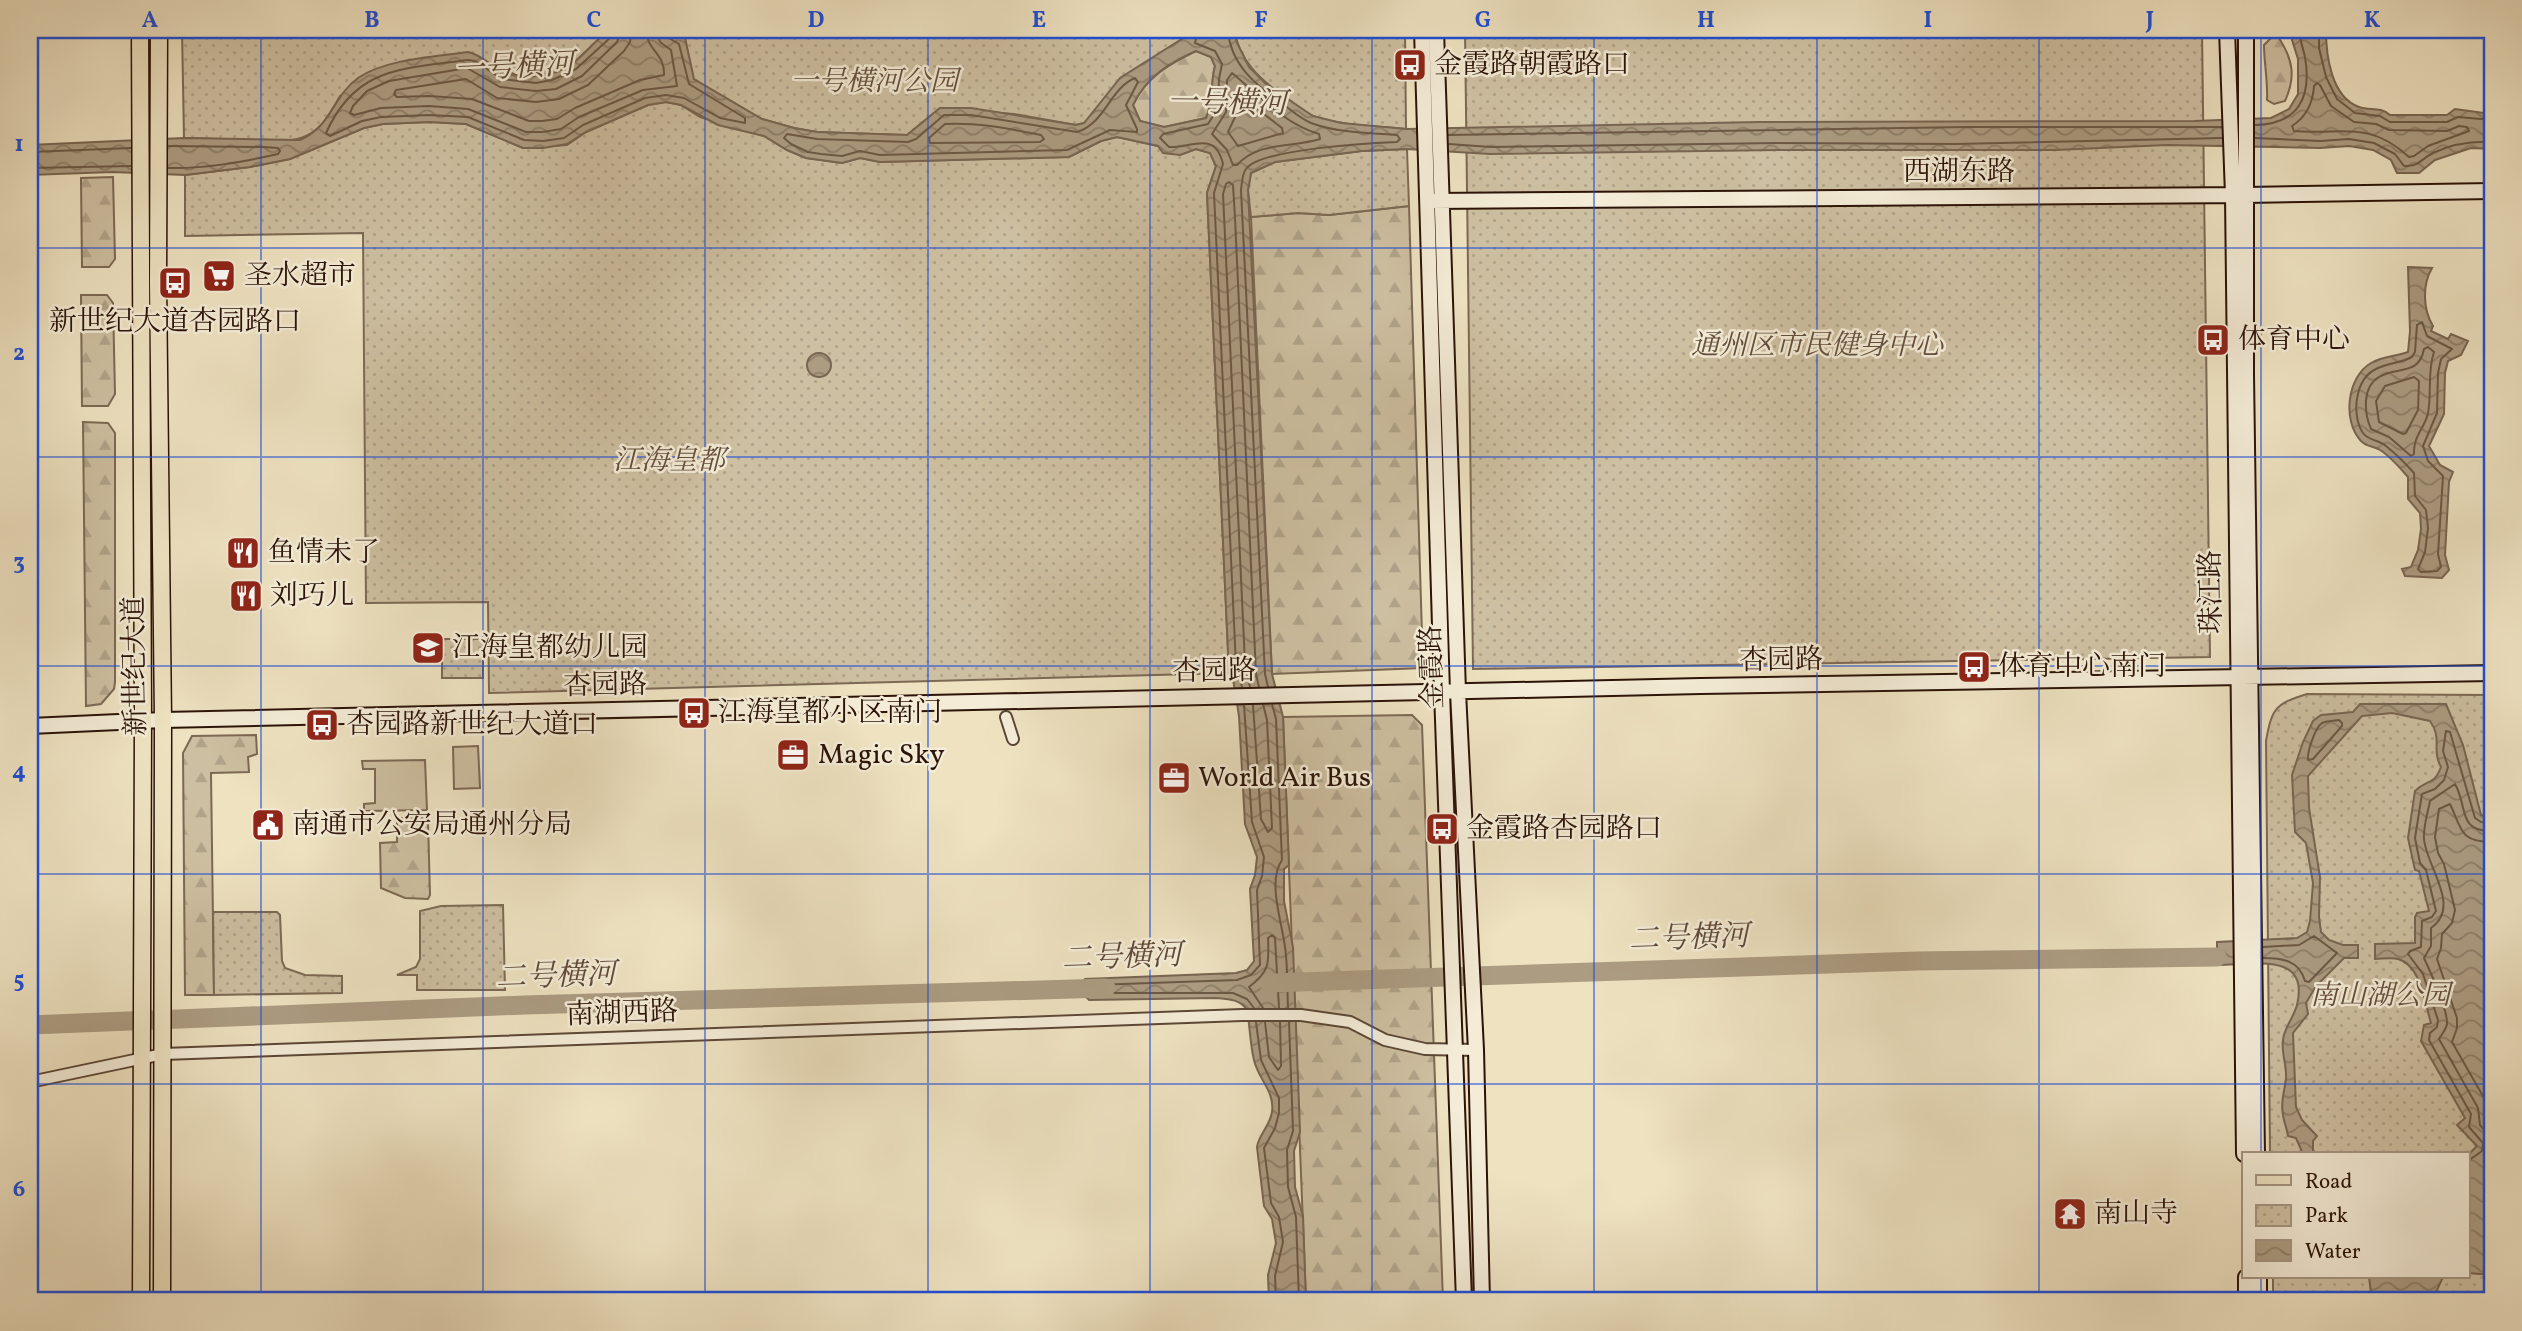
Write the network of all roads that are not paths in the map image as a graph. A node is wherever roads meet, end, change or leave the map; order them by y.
1 (140, 30) edge
2 (159, 30) edge
3 (2227, 30) edge
4 (2246, 30) edge
5 (1425, 31) edge
6 (2239, 152) junction
7 (2492, 191) edge
8 (2239, 195) junction
9 (1434, 201) junction
10 (2492, 673) edge
11 (2245, 678) junction
12 (1442, 692) junction
13 (1458, 692) junction
14 (1006, 717) dead end
15 (163, 720) junction
16 (143, 722) junction
17 (30, 726) edge
18 (1013, 739) dead end
19 (2248, 973) junction
20 (1456, 1050) junction
21 (1476, 1050) junction
22 (163, 1054) junction
23 (142, 1058) junction
24 (30, 1082) edge
25 (2244, 1152) edge
26 (2257, 1152) edge
27 (2246, 1278) edge
28 (2259, 1278) edge
29 (141, 1301) edge
30 (162, 1301) edge
31 (1464, 1301) edge
32 (1482, 1301) edge
33 (2246, 1301) edge
34 (2259, 1301) edge

1 - 16 main road, 新世纪大道
2 - 15 main road, 新世纪大道
3 - 6 street, 珠江路
4 - 6 street, 珠江路
5 - 9 street, 金霞路
5 - 9 street, 金霞路
6 - 8 street, 珠江路
7 - 8 street, 西湖东路
8 - 9 street, 西湖东路
8 - 11 street, 珠江路
9 - 12 street, 金霞路
9 - 13 street, 金霞路
10 - 11 street, 杏园路
11 - 13 street, 杏园路
11 - 19 street, 珠江路
12 - 13 street, 杏园路
12 - 15 street, 杏园路
12 - 20 street, 金霞路
13 - 21 street, 金霞路
14 - 18 street
15 - 16 street, 杏园路
15 - 22 main road, 新世纪大道
16 - 17 street, 杏园路
16 - 23 main road, 新世纪大道
19 - 25 street, 珠江路
19 - 26 street, 珠江路
20 - 21 street, 南湖西路
20 - 22 street, 南湖西路
20 - 31 street, 金霞路
21 - 32 street, 金霞路
22 - 23 street, 南湖西路
22 - 30 main road, 新世纪大道
23 - 24 street, 南湖西路
23 - 29 main road, 新世纪大道
27 - 33 street
28 - 34 street

